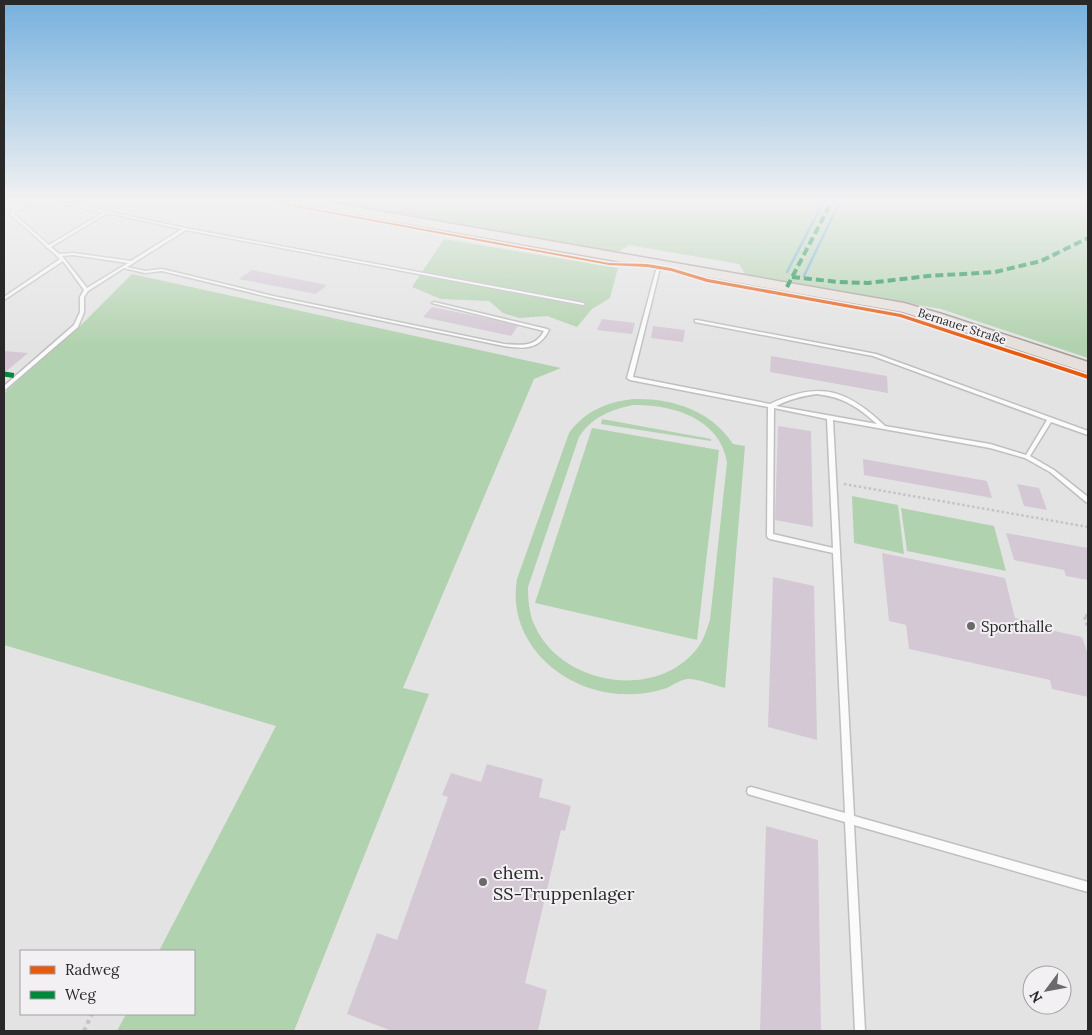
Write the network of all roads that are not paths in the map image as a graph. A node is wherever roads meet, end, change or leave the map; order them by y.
1 (51, 249) edge
2 (152, 249) edge
3 (293, 249) edge
4 (576, 249) edge
5 (58, 255) junction
6 (63, 259) junction
7 (132, 262) junction
8 (659, 264) junction
9 (123, 267) junction
10 (86, 290) junction
11 (4, 299) edge
12 (434, 303) dead end
13 (583, 304) dead end
14 (698, 320) dead end
15 (1088, 368) edge
16 (4, 388) edge
17 (771, 406) junction
18 (830, 418) junction
19 (1050, 419) junction
20 (885, 428) junction
21 (1088, 434) edge
22 (1028, 457) junction
23 (1088, 500) edge
24 (837, 551) junction
25 (751, 791) dead end
26 (849, 818) junction
27 (1088, 887) edge
28 (860, 1031) edge

1 - 5 lane
2 - 7 lane
3 - 13 lane
4 - 8 main road, Bernauer Straße
5 - 6 lane
5 - 7 lane
6 - 10 lane
6 - 11 lane
7 - 9 lane
8 - 15 main road, Bernauer Straße
8 - 17 lane
9 - 10 lane
9 - 12 lane
10 - 16 lane
14 - 19 lane
17 - 18 lane
17 - 20 lane
17 - 24 lane
18 - 20 lane
18 - 24 lane
19 - 21 lane
19 - 22 lane
20 - 22 lane
22 - 23 lane
24 - 26 lane
25 - 26 lane
26 - 27 lane
26 - 28 lane

